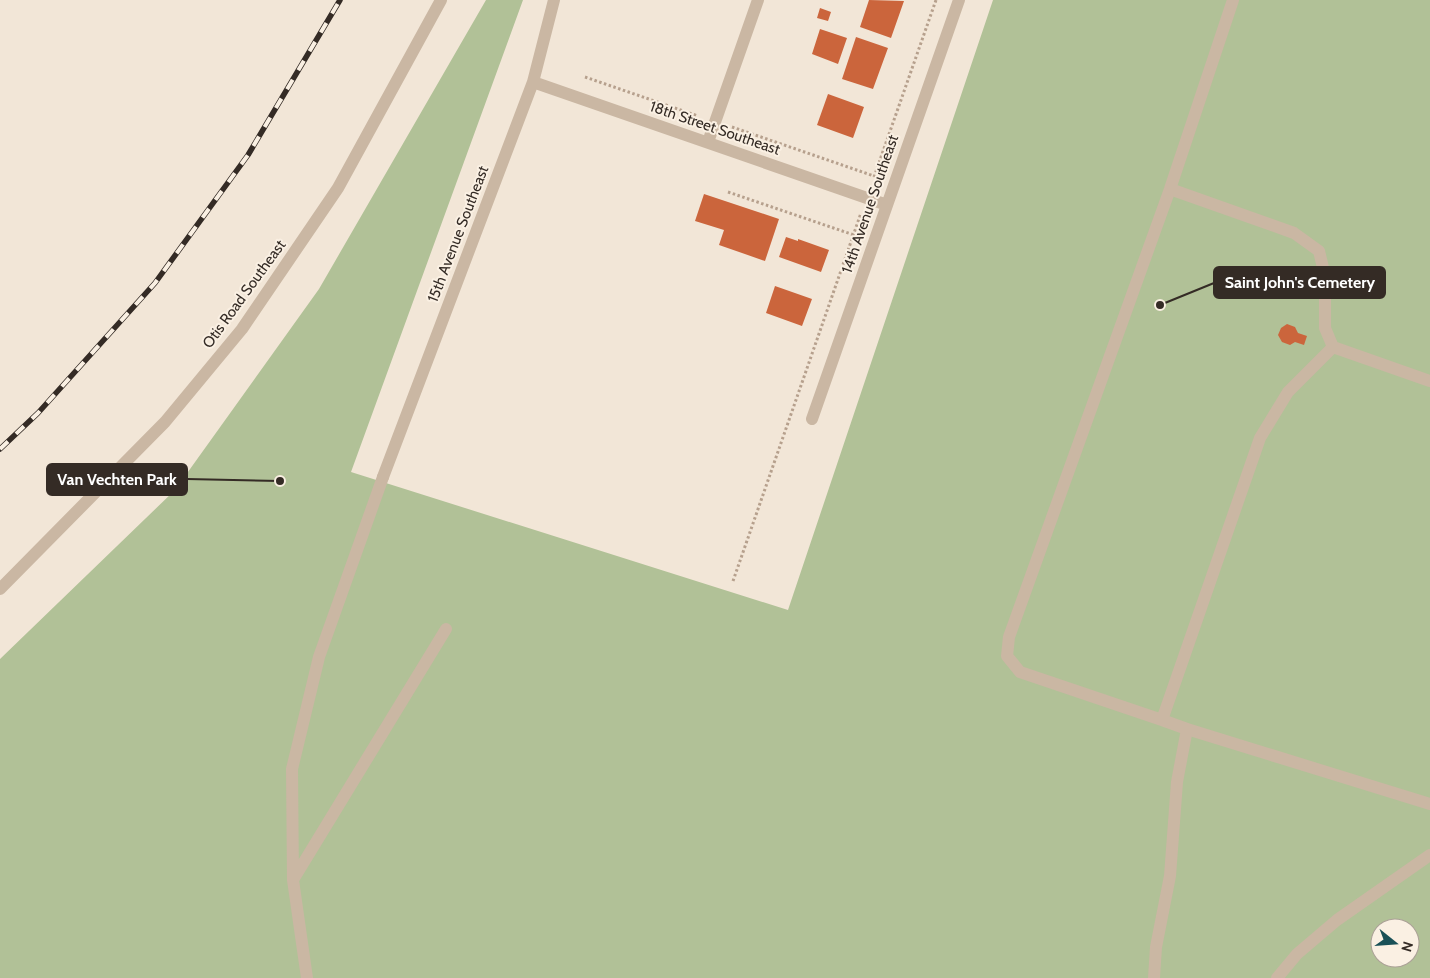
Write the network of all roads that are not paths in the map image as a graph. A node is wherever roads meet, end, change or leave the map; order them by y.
1 (441, 0) edge
2 (554, 0) edge
3 (758, 0) edge
4 (959, 0) edge
5 (1233, 0) edge
6 (533, 82) junction
7 (708, 142) junction
8 (1170, 189) junction
9 (887, 204) junction
10 (1333, 347) junction
11 (1430, 381) edge
12 (812, 419) dead end
13 (0, 588) edge
14 (446, 629) dead end
15 (1162, 720) junction
16 (1186, 729) junction
17 (1430, 804) edge
18 (1430, 855) edge
19 (293, 880) junction
20 (307, 978) edge
21 (1154, 978) edge
22 (1277, 978) edge

1 - 13 street, Otis Road Southeast
2 - 6 street, 15th Avenue Southeast
3 - 7 street
4 - 9 street, 14th Avenue Southeast
5 - 8 street
6 - 7 street, 18th Street Southeast
6 - 19 street, 15th Avenue Southeast
7 - 9 street, 18th Street Southeast
8 - 10 street
8 - 15 street
9 - 12 street, 14th Avenue Southeast
10 - 11 street
10 - 15 street
14 - 19 street
15 - 16 street
16 - 17 street
16 - 21 street
18 - 22 street
19 - 20 street, 15th Avenue Southeast

